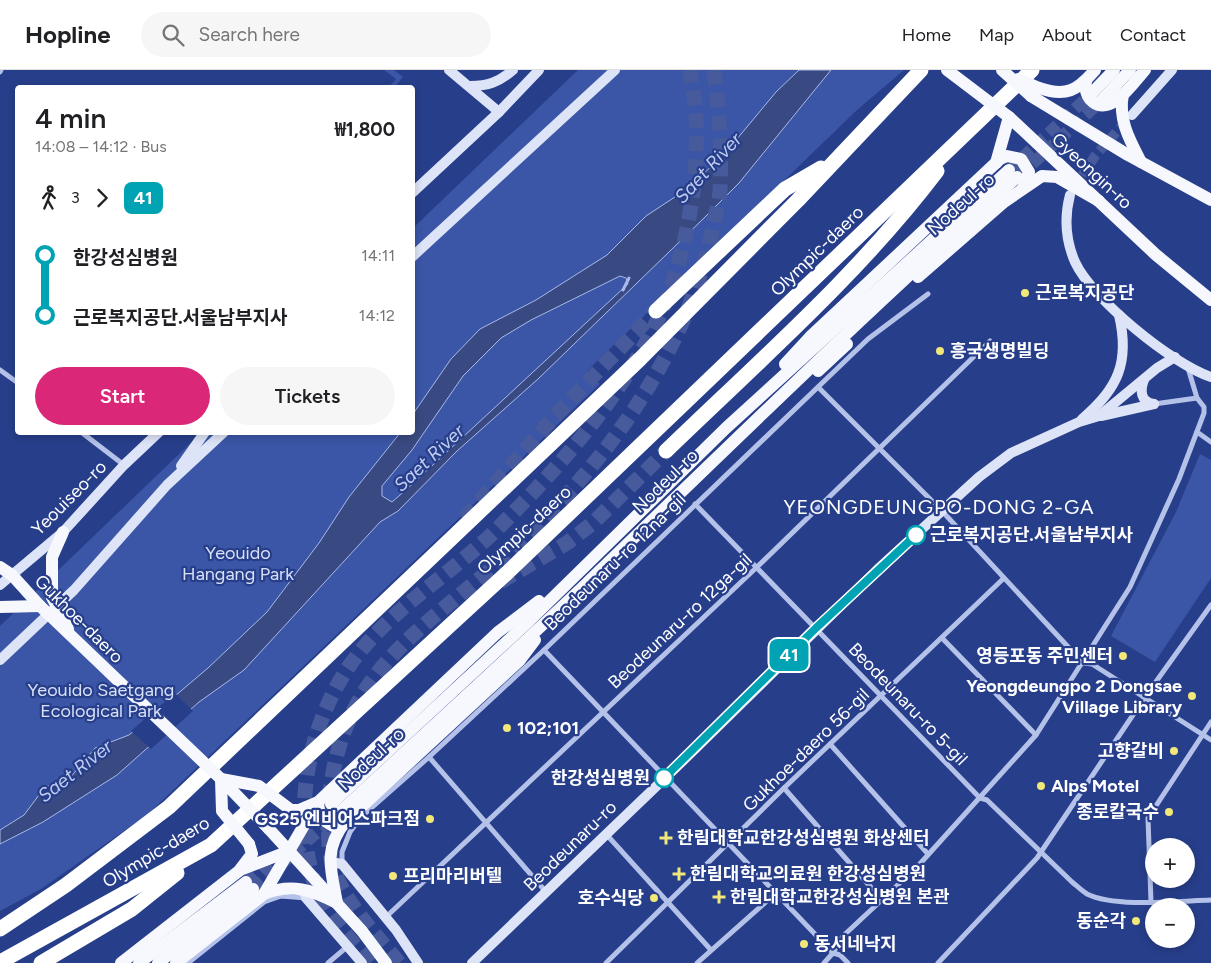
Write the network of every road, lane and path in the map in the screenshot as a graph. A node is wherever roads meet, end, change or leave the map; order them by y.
1 (449, 70) edge
2 (512, 70) edge
3 (539, 70) edge
4 (615, 70) edge
5 (921, 70) edge
6 (947, 70) edge
7 (1032, 70) edge
8 (1095, 70) edge
9 (1114, 70) edge
10 (1130, 70) edge
11 (1145, 70) edge
12 (1172, 70) edge
13 (1006, 73) edge
14 (1086, 81) junction
15 (470, 86) junction
16 (1035, 92) junction
17 (1123, 93) junction
18 (499, 112) junction
19 (1132, 115) tunnel mouth
20 (1009, 117) junction
21 (961, 140) junction
22 (836, 159) junction
23 (1141, 162) junction
24 (994, 166) junction
25 (1016, 179) junction
26 (415, 190) edge
27 (1070, 195) tunnel mouth
28 (1099, 200) junction
29 (1211, 200) edge
30 (415, 254) edge
31 (928, 294) dead end
32 (1211, 300) edge
33 (656, 311) tunnel mouth
34 (1119, 315) junction
35 (990, 341) dead end
36 (1175, 357) junction
37 (1188, 367) junction
38 (0, 370) edge
39 (1211, 377) edge
40 (1144, 379) junction
41 (15, 382) edge
42 (819, 388) junction
43 (1197, 398) junction
44 (1154, 404) junction
45 (1099, 416) junction
46 (1078, 422) junction
47 (726, 428) junction
48 (1198, 432) junction
49 (86, 435) edge
50 (156, 435) edge
51 (203, 435) edge
52 (221, 435) edge
53 (1211, 442) edge
54 (879, 449) junction
55 (666, 451) tunnel mouth
56 (124, 466) junction
57 (167, 485) junction
58 (695, 504) junction
59 (942, 511) junction
60 (63, 532) junction
61 (0, 566) edge
62 (757, 567) junction
63 (578, 571) junction
64 (12, 575) junction
65 (1004, 578) junction
66 (0, 585) edge
67 (1211, 605) edge
68 (40, 606) junction
69 (0, 607) edge
70 (816, 628) junction
71 (72, 638) junction
72 (942, 638) junction
73 (544, 650) junction
74 (0, 660) edge
75 (1083, 663) junction
76 (881, 696) junction
77 (1145, 697) junction
78 (603, 713) junction
79 (1211, 722) edge
80 (1203, 734) junction
81 (1036, 735) junction
82 (1211, 740) edge
83 (830, 744) junction
84 (429, 757) junction
85 (664, 778) junction
86 (221, 779) junction
87 (784, 788) junction
88 (980, 798) junction
89 (318, 802) junction
90 (338, 813) junction
91 (486, 822) junction
92 (606, 834) junction
93 (211, 845) junction
94 (728, 845) junction
95 (289, 851) junction
96 (1041, 853) junction
97 (928, 854) junction
98 (339, 863) joint
99 (251, 884) junction
100 (546, 892) junction
101 (776, 894) junction
102 (305, 895) joint
103 (1151, 898) edge
104 (882, 900) junction
105 (1211, 900) edge
106 (1145, 901) edge
107 (1195, 901) edge
108 (337, 903) junction
109 (670, 903) junction
110 (386, 917) junction
111 (0, 929) edge
112 (349, 946) junction
113 (711, 950) junction
114 (833, 953) junction
115 (0, 962) edge
116 (41, 963) edge
117 (121, 963) edge
118 (139, 963) edge
119 (158, 963) edge
120 (176, 963) edge
121 (188, 963) edge
122 (328, 963) edge
123 (362, 963) edge
124 (386, 963) edge
125 (418, 963) edge
126 (472, 963) edge
127 (606, 963) edge
128 (697, 963) edge
129 (824, 963) edge
130 (848, 963) edge
131 (938, 963) edge

1 - 15 main road
2 - 15 main road
3 - 18 main road
4 - 30 main road
5 - 22 highway, Olympic-daero
6 - 20 main road, Gyeongin-ro, bridge
7 - 21 highway, Olympic-daero
8 - 14 main road
9 - 10 main road
11 - 17 main road
12 - 19 main road
13 - 16 main road, Gyeongin-ro, bridge
14 - 16 main road
14 - 17 main road
15 - 18 main road
16 - 23 main road, Gyeongin-ro
17 - 23 main road
18 - 26 main road
20 - 24 main road
20 - 28 main road, Gyeongin-ro
21 - 55 highway
21 - 93 highway, Olympic-daero
22 - 33 highway
22 - 111 highway, Olympic-daero
23 - 29 main road, Gyeongin-ro
24 - 25 main road
24 - 47 main road
25 - 28 main road
25 - 47 main road, Nodeul-ro
25 - 90 main road, Nodeul-ro
27 - 34 main road
28 - 32 main road, Gyeongin-ro
31 - 42 street, Beodeunaru-ro 12na-gil
34 - 36 main road
34 - 46 main road
35 - 54 street, Beodeunaru-ro 12ga-gil
36 - 37 main road
36 - 40 main road, Beodeunaru-ro
37 - 39 main road
37 - 43 street
38 - 41 street
40 - 44 main road
40 - 45 main road, Beodeunaru-ro
42 - 54 street
42 - 58 street, Beodeunaru-ro 12na-gil
43 - 44 street
43 - 48 street
44 - 45 main road
45 - 46 main road, Beodeunaru-ro
46 - 59 main road, Beodeunaru-ro
47 - 63 main road, Nodeul-ro
48 - 53 street
48 - 75 street
49 - 56 street
50 - 56 main road, Yeouiseo-ro
51 - 57 main road
52 - 57 main road
54 - 59 street
54 - 62 street, Beodeunaru-ro 12ga-gil
56 - 60 main road, Yeouiseo-ro
57 - 74 main road
58 - 62 street, Beodeunaru-ro 5-gil
58 - 73 street, Beodeunaru-ro 12na-gil
59 - 65 street
59 - 70 main road, Beodeunaru-ro
60 - 64 main road, Yeouiseo-ro
60 - 71 main road, bridge
61 - 64 main road, Gukhoe-daero
62 - 70 street, Beodeunaru-ro 5-gil
62 - 78 street, Beodeunaru-ro 12ga-gil
63 - 89 main road
63 - 90 main road, Nodeul-ro
64 - 66 main road, Yeouiseo-ro
64 - 68 main road, Gukhoe-daero
65 - 72 street, Gukhoe-daero 56-gil
65 - 75 street
67 - 77 street
68 - 69 main road
68 - 71 main road, Gukhoe-daero, bridge
70 - 76 street, Beodeunaru-ro 5-gil
70 - 85 main road, Beodeunaru-ro
71 - 86 main road, Gukhoe-daero, bridge
72 - 76 street, Gukhoe-daero 56-gil
72 - 81 street
73 - 78 street
73 - 84 street, Beodeunaru-ro 12na-gil
75 - 77 street
75 - 81 street
76 - 83 street, Gukhoe-daero 56-gil
76 - 88 street, Beodeunaru-ro 5-gil
77 - 80 street
77 - 96 street
78 - 85 street
78 - 91 street, Beodeunaru-ro 12ga-gil
79 - 80 street
80 - 82 street
80 - 103 street
81 - 88 street
83 - 87 street, Gukhoe-daero 56-gil
83 - 97 street
84 - 91 street
84 - 98 street, Beodeunaru-ro 12na-gil
85 - 92 main road, Beodeunaru-ro
85 - 94 street
86 - 89 main road, bridge
86 - 95 main road, Gukhoe-daero, bridge
86 - 99 main road, bridge
87 - 94 street, Gukhoe-daero 56-gil
87 - 104 street
88 - 96 street, Beodeunaru-ro 5-gil
88 - 97 street
89 - 90 main road
89 - 95 main road
90 - 108 main road
91 - 100 street
91 - 110 street, Beodeunaru-ro 12ga-gil
92 - 100 main road, Beodeunaru-ro
92 - 109 street
93 - 115 highway, Olympic-daero
93 - 116 highway
94 - 101 street
94 - 109 street, Gukhoe-daero 56-gil
95 - 99 main road
95 - 99 main road
95 - 108 main road
96 - 106 street, Beodeunaru-ro 5-gil
96 - 131 street
97 - 104 street
98 - 110 main road
99 - 108 main road
99 - 117 main road
99 - 118 main road
99 - 119 main road
99 - 120 main road
100 - 126 main road, Beodeunaru-ro
101 - 113 street
101 - 114 street
102 - 112 main road
102 - 121 street
104 - 114 street
105 - 107 street, Beodeunaru-ro 5-gil
108 - 124 main road
109 - 113 street
109 - 127 street, Gukhoe-daero 56-gil
110 - 125 main road
112 - 122 street
112 - 123 main road
113 - 128 street
114 - 129 street
114 - 130 street

